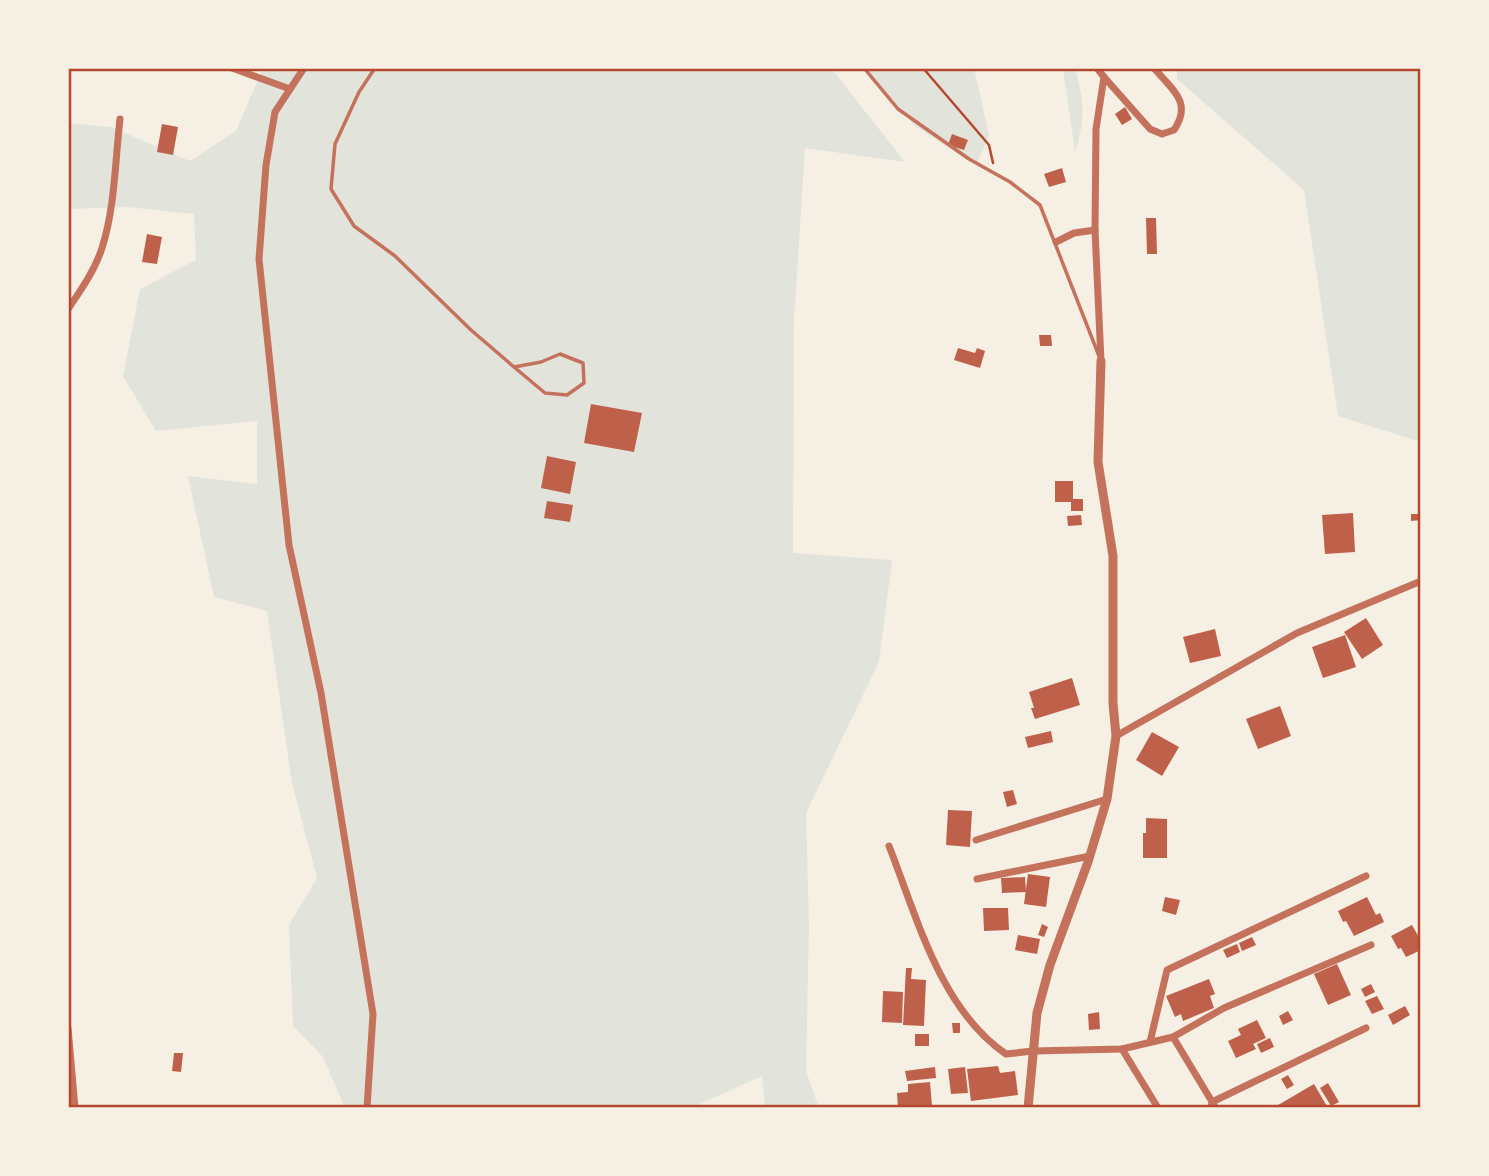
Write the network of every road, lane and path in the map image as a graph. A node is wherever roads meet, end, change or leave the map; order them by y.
1 (232, 68) edge
2 (304, 68) edge
3 (375, 68) edge
4 (864, 68) edge
5 (923, 68) edge
6 (1097, 68) edge
7 (1154, 68) edge
8 (1104, 77) junction
9 (290, 89) junction
10 (120, 120) dead end
11 (995, 173) junction
12 (1095, 230) junction
13 (1056, 242) junction
14 (68, 309) edge
15 (1101, 361) junction
16 (514, 368) junction
17 (1421, 581) edge
18 (1116, 736) junction
19 (1107, 799) junction
20 (976, 840) dead end
21 (889, 846) dead end
22 (1090, 856) junction
23 (1366, 876) dead end
24 (977, 879) dead end
25 (1371, 945) dead end
26 (68, 1028) edge
27 (1366, 1028) dead end
28 (1173, 1037) junction
29 (1150, 1042) junction
30 (1122, 1049) junction
31 (1033, 1051) junction
32 (1213, 1106) edge
33 (75, 1108) edge
34 (367, 1108) edge
35 (1028, 1108) edge
36 (1158, 1108) edge

1 - 9 street
2 - 9 street
3 - 16 lane
4 - 11 lane
5 - 11 path
6 - 8 street
7 - 8 street
8 - 12 street
9 - 34 street
10 - 14 street
11 - 13 lane
12 - 13 street
12 - 15 street
13 - 15 lane
15 - 18 street
16 - 16 lane
17 - 18 street
18 - 19 street
19 - 20 street
19 - 22 street
21 - 31 street
22 - 24 street
22 - 31 street
23 - 29 street
25 - 28 street
26 - 33 street
27 - 32 street
28 - 29 street
28 - 32 street
29 - 30 street
30 - 31 street
30 - 36 street
31 - 35 street

